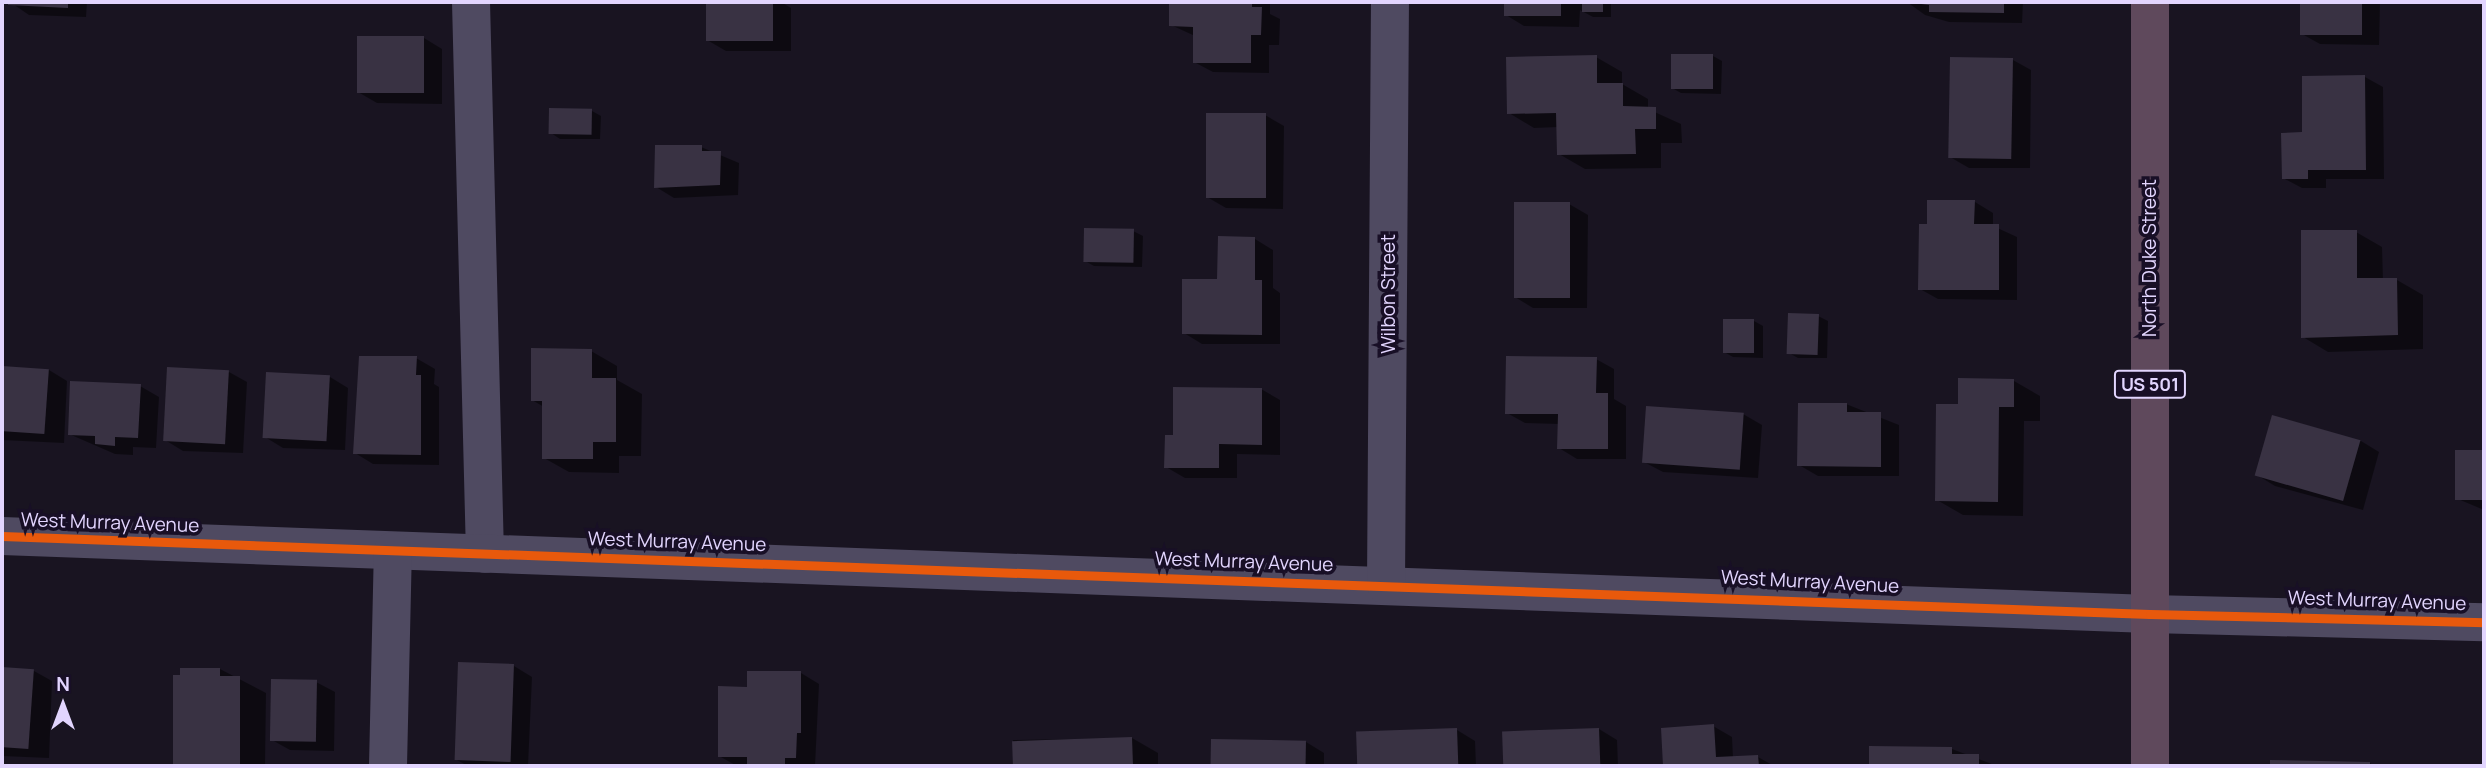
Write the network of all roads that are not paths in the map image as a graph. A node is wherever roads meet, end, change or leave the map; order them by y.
1 (471, 2) edge
2 (1390, 2) edge
3 (2150, 2) edge
4 (2, 536) edge
5 (393, 551) junction
6 (485, 554) junction
7 (1386, 585) junction
8 (2150, 614) junction
9 (2484, 622) edge
10 (388, 766) edge
11 (2150, 766) edge

1 - 6 street
2 - 7 street, Wilbon Street
3 - 8 highway, North Duke Street / US 501
4 - 5 street, West Murray Avenue
5 - 6 street, West Murray Avenue
5 - 10 street
6 - 7 street, West Murray Avenue
7 - 8 street, West Murray Avenue
8 - 9 street, West Murray Avenue
8 - 11 highway, North Duke Street / US 501

